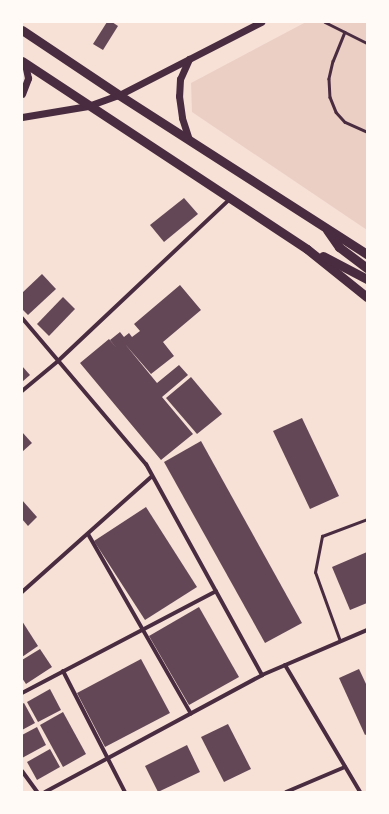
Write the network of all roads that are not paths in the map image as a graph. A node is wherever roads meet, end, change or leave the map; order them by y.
1 (261, 22) edge
2 (22, 30) edge
3 (189, 59) junction
4 (24, 62) edge
5 (22, 94) edge
6 (119, 95) junction
7 (88, 106) junction
8 (22, 117) edge
9 (189, 140) junction
10 (230, 199) junction
11 (324, 226) junction
12 (307, 249) junction
13 (367, 254) edge
14 (367, 268) edge
15 (367, 279) edge
16 (367, 297) edge
17 (22, 318) edge
18 (58, 361) junction
19 (22, 392) edge
20 (152, 476) junction
21 (367, 519) edge
22 (88, 534) junction
23 (216, 591) junction
24 (22, 592) edge
25 (142, 630) junction
26 (367, 630) edge
27 (340, 641) junction
28 (285, 665) junction
29 (63, 671) junction
30 (262, 675) junction
31 (22, 693) edge
32 (191, 714) junction
33 (107, 758) junction
34 (345, 767) junction
35 (22, 771) edge
36 (37, 792) edge
37 (45, 792) edge
38 (125, 792) edge
39 (286, 792) edge
40 (360, 792) edge

1 - 3 street
2 - 6 main road
3 - 6 street
3 - 9 street
4 - 5 street
4 - 7 main road
6 - 7 street
6 - 9 main road
7 - 8 street
7 - 10 main road
9 - 11 main road
10 - 12 main road
10 - 18 street
11 - 13 main road
11 - 14 main road
12 - 15 main road
12 - 16 main road
17 - 18 street
18 - 19 street
18 - 20 street
20 - 22 street
20 - 23 street
21 - 27 lane
22 - 24 street
22 - 25 street
23 - 25 street
23 - 30 street
25 - 29 street
25 - 32 street
26 - 27 street
27 - 28 street
28 - 30 street
28 - 34 street
29 - 31 street
29 - 33 street
30 - 32 street
32 - 33 street
33 - 37 street
33 - 38 street
34 - 39 street
34 - 40 street
35 - 36 street

